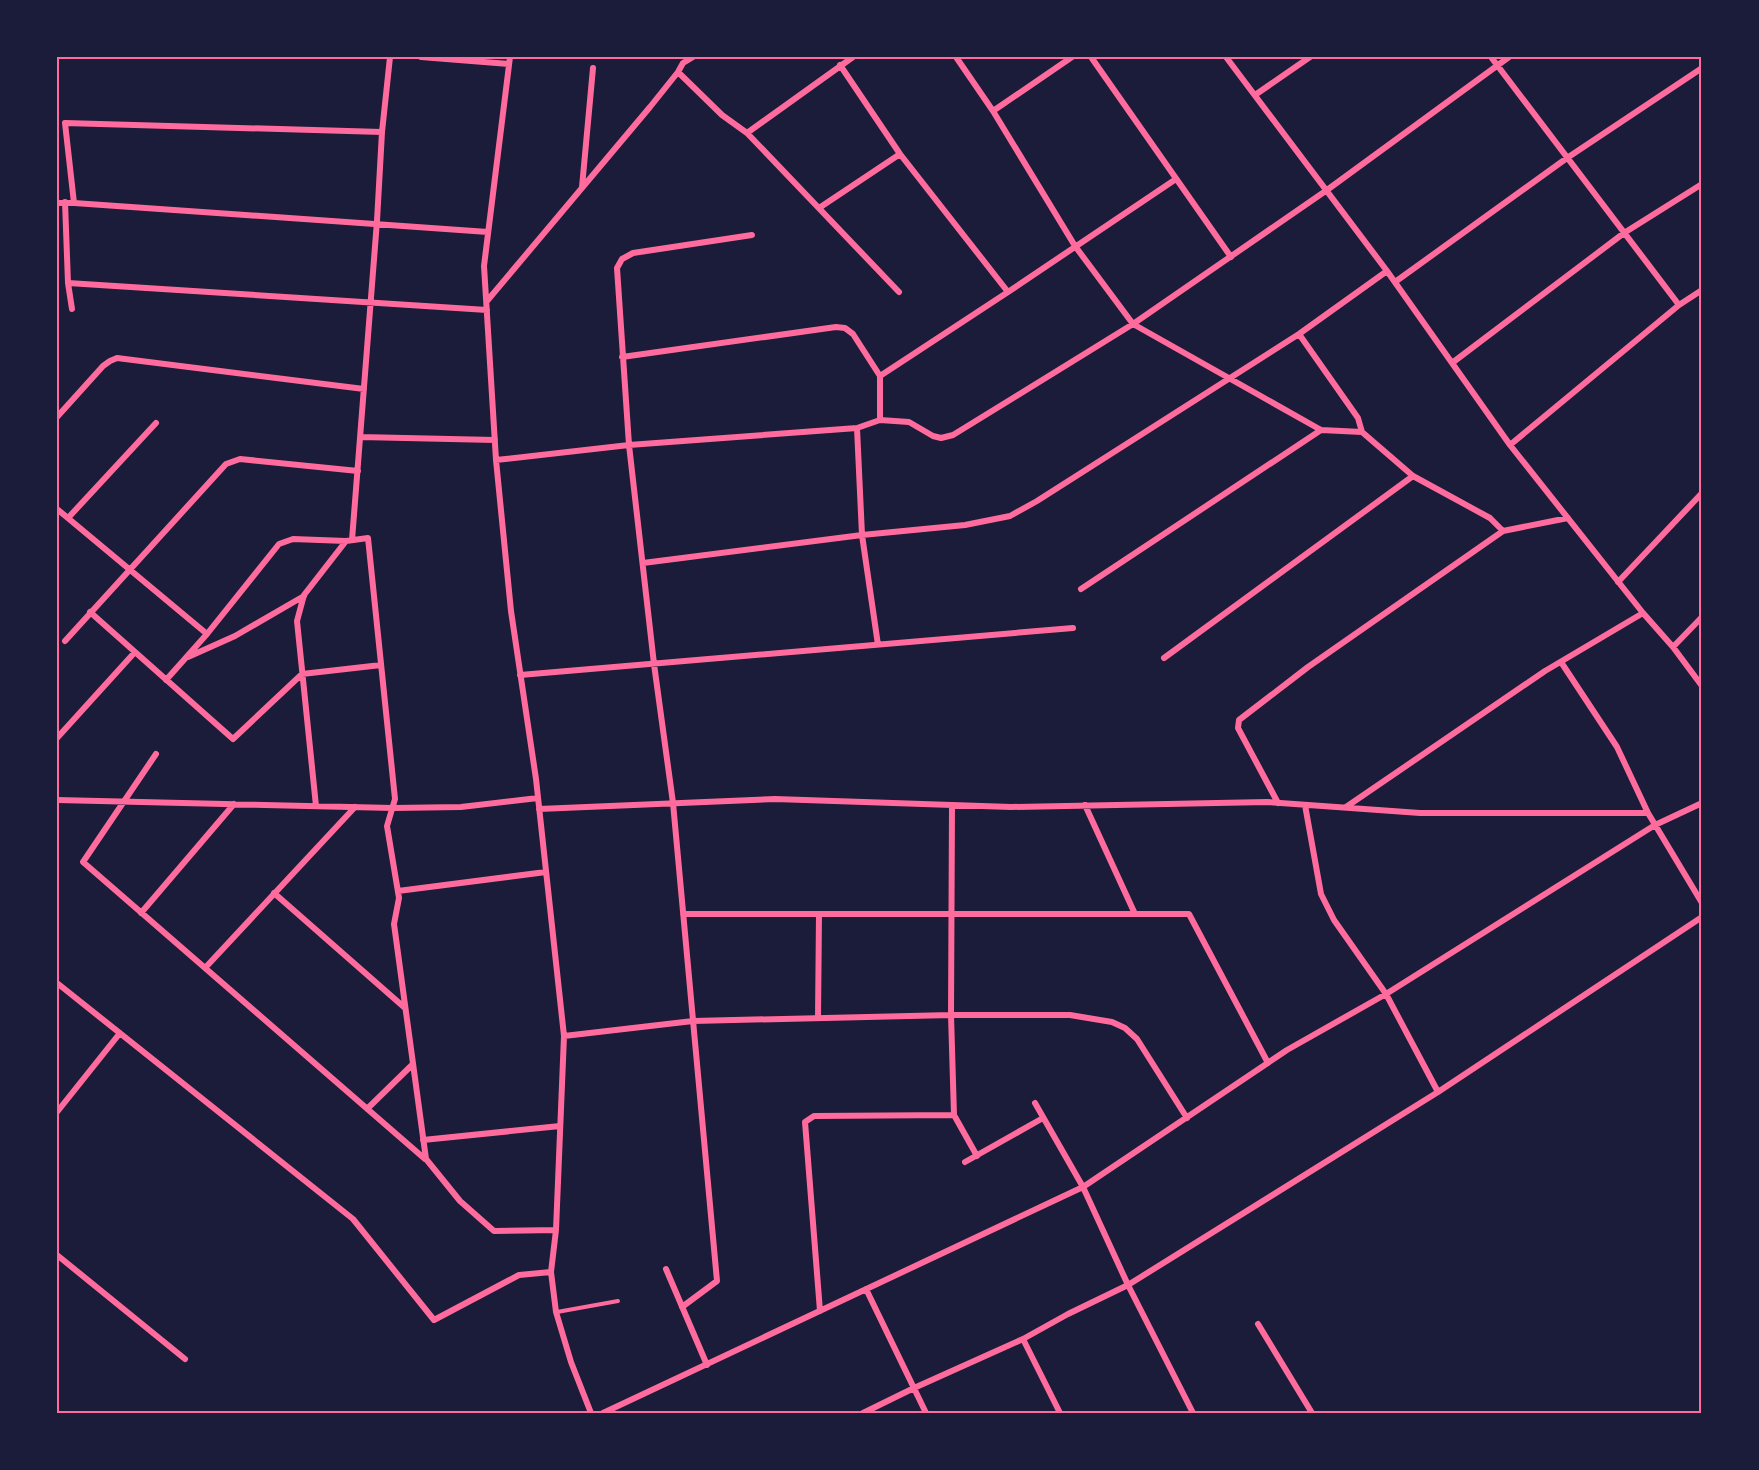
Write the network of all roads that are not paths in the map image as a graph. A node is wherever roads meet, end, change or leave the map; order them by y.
1 (390, 57) edge
2 (421, 57) edge
3 (693, 57) edge
4 (853, 57) edge
5 (956, 57) edge
6 (1072, 57) edge
7 (1091, 57) edge
8 (1226, 57) edge
9 (1310, 57) edge
10 (1491, 57) edge
11 (1509, 57) edge
12 (509, 60) edge
13 (683, 60) edge
14 (1497, 65) junction
15 (840, 66) junction
16 (593, 68) dead end
17 (1702, 68) edge
18 (678, 72) junction
19 (1255, 95) junction
20 (993, 111) junction
21 (382, 132) junction
22 (747, 133) junction
23 (900, 154) junction
24 (1567, 158) junction
25 (1176, 179) junction
26 (1702, 184) edge
27 (582, 188) junction
28 (1327, 190) junction
29 (65, 202) junction
30 (57, 203) edge
31 (75, 203) junction
32 (819, 208) junction
33 (377, 224) junction
34 (489, 232) junction
35 (1624, 233) junction
36 (752, 236) dead end
37 (1075, 246) junction
38 (1231, 256) junction
39 (1388, 271) junction
40 (1395, 282) junction
41 (69, 283) junction
42 (1702, 290) edge
43 (899, 292) dead end
44 (1008, 292) junction
45 (486, 302) junction
46 (371, 303) junction
47 (1679, 305) junction
48 (72, 309) dead end
49 (487, 310) junction
50 (1133, 324) junction
51 (1299, 334) junction
52 (622, 357) junction
53 (1452, 363) junction
54 (880, 376) junction
55 (1230, 379) junction
56 (364, 389) junction
57 (57, 417) edge
58 (880, 420) junction
59 (156, 423) dead end
60 (857, 428) junction
61 (1321, 430) junction
62 (1362, 432) junction
63 (360, 437) junction
64 (495, 440) junction
65 (629, 445) junction
66 (1510, 445) junction
67 (496, 460) junction
68 (358, 471) junction
69 (1413, 476) junction
70 (1702, 494) edge
71 (57, 509) edge
72 (68, 518) junction
73 (1568, 518) junction
74 (1503, 531) junction
75 (862, 535) junction
76 (349, 541) junction
77 (643, 563) junction
78 (129, 569) junction
79 (1618, 582) junction
80 (1081, 589) dead end
81 (304, 596) junction
82 (90, 612) junction
83 (1643, 613) junction
84 (1702, 617) edge
85 (1073, 628) dead end
86 (207, 634) junction
87 (65, 640) dead end
88 (878, 645) junction
89 (1673, 647) junction
90 (135, 652) junction
91 (186, 658) junction
92 (1164, 658) dead end
93 (1561, 662) junction
94 (654, 664) junction
95 (381, 665) junction
96 (302, 674) junction
97 (520, 675) junction
98 (166, 680) junction
99 (1702, 686) edge
100 (57, 738) edge
101 (156, 754) dead end
102 (538, 798) junction
103 (57, 800) edge
104 (124, 801) junction
105 (673, 803) junction
106 (1278, 803) junction
107 (1702, 803) edge
108 (234, 804) junction
109 (952, 805) junction
110 (1085, 805) junction
111 (1305, 805) junction
112 (316, 806) junction
113 (355, 807) junction
114 (1346, 807) junction
115 (393, 808) junction
116 (539, 808) junction
117 (1648, 813) junction
118 (1655, 825) junction
119 (546, 872) junction
120 (398, 891) junction
121 (274, 892) junction
122 (1702, 903) edge
123 (141, 913) junction
124 (819, 914) junction
125 (951, 914) junction
126 (1135, 914) junction
127 (683, 915) junction
128 (1702, 917) edge
129 (205, 968) junction
130 (57, 983) edge
131 (1386, 994) junction
132 (405, 1008) junction
133 (951, 1015) junction
134 (818, 1018) junction
135 (693, 1021) junction
136 (120, 1033) junction
137 (564, 1036) junction
138 (1268, 1063) junction
139 (413, 1064) junction
140 (1438, 1092) junction
141 (1035, 1103) dead end
142 (367, 1109) junction
143 (57, 1112) edge
144 (954, 1115) junction
145 (1043, 1118) junction
146 (1187, 1118) junction
147 (560, 1126) junction
148 (423, 1140) junction
149 (977, 1156) junction
150 (426, 1159) junction
151 (965, 1162) dead end
152 (1083, 1187) junction
153 (556, 1230) junction
154 (57, 1255) edge
155 (666, 1269) dead end
156 (551, 1272) junction
157 (1128, 1285) junction
158 (866, 1289) junction
159 (618, 1301) dead end
160 (682, 1307) junction
161 (820, 1311) junction
162 (556, 1312) junction
163 (1258, 1324) dead end
164 (1023, 1339) junction
165 (185, 1359) dead end
166 (707, 1365) junction
167 (914, 1388) junction
168 (591, 1413) edge
169 (603, 1413) edge
170 (863, 1413) edge
171 (926, 1413) edge
172 (1060, 1413) edge
173 (1193, 1413) edge
174 (1312, 1413) edge

1 - 21 street
2 - 12 street
3 - 13 street
4 - 15 street
5 - 20 street
6 - 20 street
7 - 25 street
8 - 19 street
9 - 19 street
10 - 14 street
11 - 14 street
12 - 34 street
13 - 18 street
14 - 24 street
14 - 28 street
15 - 22 street
15 - 23 street
16 - 27 street
17 - 24 street
18 - 22 street
18 - 27 street
19 - 28 street
20 - 37 street
21 - 31 street
21 - 33 street
22 - 32 street
23 - 32 street
23 - 44 street
24 - 35 street
24 - 40 street
25 - 37 street
25 - 38 street
26 - 35 street
27 - 45 street
28 - 38 street
28 - 39 street
29 - 30 street
29 - 31 street
29 - 41 street
31 - 33 street
32 - 43 street
33 - 34 street
33 - 46 street
34 - 45 street
35 - 47 street
35 - 53 street
36 - 52 street
37 - 44 street
37 - 50 street
38 - 50 street
39 - 40 street
39 - 51 street
40 - 53 street
41 - 46 street
41 - 48 street
42 - 47 street
44 - 54 street
45 - 49 street
46 - 49 street
46 - 56 street
47 - 66 street
49 - 64 street
50 - 55 street
50 - 58 street
51 - 55 street
51 - 62 street
52 - 54 street
52 - 65 street
53 - 66 street
54 - 58 street
55 - 61 street
55 - 75 street
56 - 57 street
56 - 63 street
58 - 60 street
59 - 72 street
60 - 65 street
60 - 75 street
61 - 62 street
61 - 80 street
62 - 69 street
63 - 64 street
63 - 68 street
64 - 67 street
65 - 67 street
65 - 77 street
66 - 73 street
67 - 97 street
68 - 76 street
68 - 78 street
69 - 74 street
69 - 92 street
70 - 79 street
71 - 72 street
72 - 78 street
73 - 74 street
73 - 79 street
74 - 106 street
75 - 77 street
75 - 88 street
76 - 81 street
76 - 86 street
76 - 95 street
77 - 94 street
78 - 82 street
78 - 86 street
79 - 83 street
81 - 91 street
81 - 96 street
82 - 87 street
82 - 90 street
83 - 89 street
83 - 93 street
84 - 89 street
85 - 88 street
86 - 91 street
88 - 94 street
89 - 99 street
90 - 98 street
90 - 100 street
91 - 98 street
93 - 114 street
93 - 117 street
94 - 97 street
94 - 105 street
95 - 96 street
95 - 115 street
96 - 98 street
96 - 112 street
97 - 102 street
101 - 104 street
102 - 115 street
102 - 116 street
103 - 104 street
104 - 108 street
104 - 123 street
105 - 109 street
105 - 116 street
105 - 127 street
106 - 110 street
106 - 111 street
107 - 118 street
108 - 112 street
108 - 123 street
109 - 110 street
109 - 125 street
110 - 126 street
111 - 114 street
111 - 131 street
112 - 113 street
113 - 115 street
113 - 121 street
114 - 117 street
115 - 120 street
116 - 119 street
117 - 118 street
118 - 122 street
118 - 131 street
119 - 120 street
119 - 137 street
120 - 132 street
121 - 129 street
121 - 132 street
123 - 129 street
124 - 125 street
124 - 127 street
124 - 134 street
125 - 126 street
125 - 133 street
126 - 138 street
127 - 135 street
128 - 140 street
129 - 142 street
130 - 136 street
131 - 138 street
131 - 140 street
132 - 139 street
133 - 134 street
133 - 144 street
133 - 146 street
134 - 135 street
135 - 137 street
135 - 160 street
136 - 143 street
136 - 156 street
137 - 147 street
138 - 146 street
139 - 142 street
139 - 148 street
140 - 157 street
141 - 145 street
142 - 150 street
144 - 149 street
144 - 161 street
145 - 149 street
145 - 152 street
146 - 152 street
147 - 148 street
147 - 153 street
148 - 150 street
149 - 151 street
150 - 153 street
152 - 157 street
152 - 158 street
153 - 156 street
154 - 165 street
155 - 160 street
156 - 162 street
157 - 164 street
157 - 173 street
158 - 161 street
158 - 167 street
159 - 162 lane
160 - 166 street
161 - 166 street
162 - 168 street
163 - 174 street
164 - 167 street
164 - 172 street
166 - 169 street
167 - 170 street
167 - 171 street

